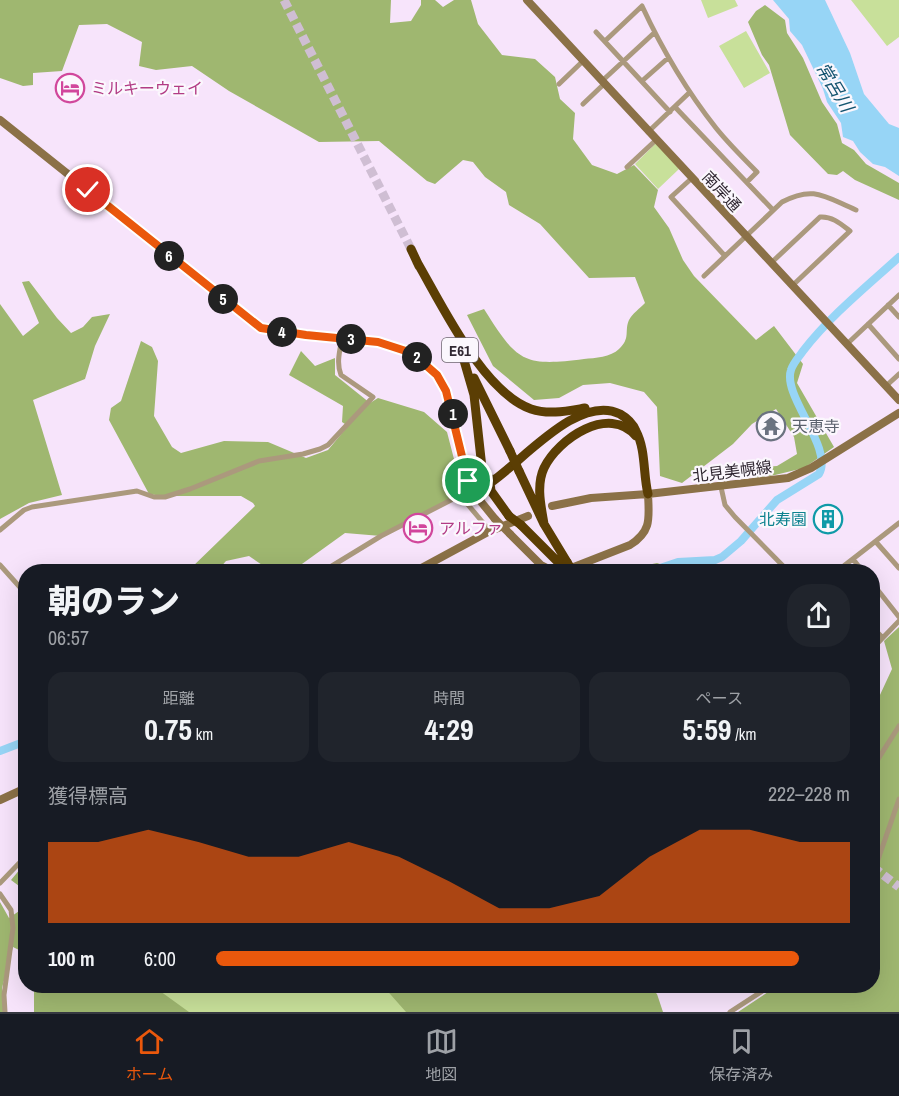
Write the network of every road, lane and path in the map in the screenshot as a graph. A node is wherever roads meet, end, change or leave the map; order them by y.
1 (527, 0) edge
2 (596, 32) dead end
3 (654, 33) junction
4 (605, 41) junction
5 (668, 58) junction
6 (583, 61) junction
7 (623, 62) junction
8 (642, 81) junction
9 (603, 82) junction
10 (559, 84) dead end
11 (690, 93) junction
12 (583, 104) dead end
13 (675, 107) junction
14 (670, 112) junction
15 (0, 120) edge
16 (648, 132) junction
17 (656, 140) junction
18 (627, 167) dead end
19 (692, 178) junction
20 (747, 182) junction
21 (773, 210) junction
22 (856, 210) dead end
23 (746, 237) junction
24 (411, 249) tunnel mouth
25 (725, 256) junction
26 (417, 262) junction
27 (771, 263) junction
28 (704, 276) dead end
29 (793, 285) junction
30 (899, 296) edge
31 (888, 305) junction
32 (899, 317) edge
33 (868, 324) junction
34 (342, 338) junction
35 (847, 344) junction
36 (461, 350) junction
37 (899, 359) edge
38 (899, 374) edge
39 (886, 386) junction
40 (899, 400) edge
41 (585, 408) junction
42 (899, 413) edge
43 (639, 440) junction
44 (490, 483) junction
45 (721, 487) junction
46 (648, 494) junction
47 (552, 506) dead end
48 (528, 516) dead end
49 (899, 523) edge
50 (544, 524) junction
51 (0, 530) edge
52 (490, 531) junction
53 (876, 542) junction
54 (853, 559) junction
55 (335, 564) edge
56 (429, 564) edge
57 (539, 564) edge
58 (559, 564) edge
59 (561, 564) edge
60 (575, 564) edge
61 (781, 564) edge
62 (846, 564) edge
63 (857, 564) edge
64 (0, 565) edge
65 (899, 568) edge
66 (18, 585) edge
67 (880, 593) edge
68 (899, 619) edge
69 (882, 638) edge
70 (899, 726) edge
71 (880, 757) edge
72 (18, 791) edge
73 (899, 799) edge
74 (0, 800) edge
75 (880, 854) edge
76 (18, 864) edge
77 (0, 883) edge
78 (0, 894) edge
79 (759, 993) edge
80 (5, 1012) edge
81 (730, 1012) edge

1 - 6 main road, 南岸通
2 - 4 street
3 - 4 street
3 - 5 street
3 - 7 street
4 - 7 street
5 - 8 street
5 - 11 street
6 - 9 main road, 南岸通
6 - 10 street
7 - 8 street
7 - 9 street
8 - 14 street
9 - 12 street
9 - 16 main road, 南岸通
11 - 13 street
11 - 20 street
13 - 14 street
13 - 20 street
14 - 16 street
15 - 34 main road
16 - 17 main road, 南岸通
17 - 18 street
17 - 19 main road, 南岸通
19 - 23 main road, 南岸通
19 - 25 street
20 - 21 street
21 - 22 street
21 - 23 street
23 - 25 street
23 - 27 main road, 南岸通
24 - 26 highway, E61
25 - 28 street
26 - 36 highway, E61
26 - 41 highway
27 - 29 main road, 南岸通
27 - 29 street
29 - 35 main road, 南岸通
30 - 31 street
31 - 32 street
31 - 33 street
33 - 35 street
33 - 37 street
34 - 51 street
34 - 57 main road, bridge
35 - 39 main road, 南岸通
36 - 44 highway
36 - 50 highway, E61, bridge
38 - 39 street
39 - 40 main road, 南岸通
41 - 44 highway
41 - 46 highway
42 - 45 main road, 北見美幌線
43 - 44 highway
43 - 46 highway
43 - 50 highway
44 - 58 highway, bridge
45 - 46 main road, 北見美幌線
45 - 61 street
46 - 47 main road, 北見美幌線
46 - 60 main road
48 - 52 main road
49 - 53 street
50 - 59 highway, E61
52 - 55 street
52 - 56 main road
53 - 54 street
53 - 65 street
54 - 62 street
54 - 63 street
64 - 66 street
67 - 68 street
68 - 69 street
70 - 71 street
72 - 74 main road
73 - 75 street
76 - 77 street
78 - 80 street
79 - 81 street

